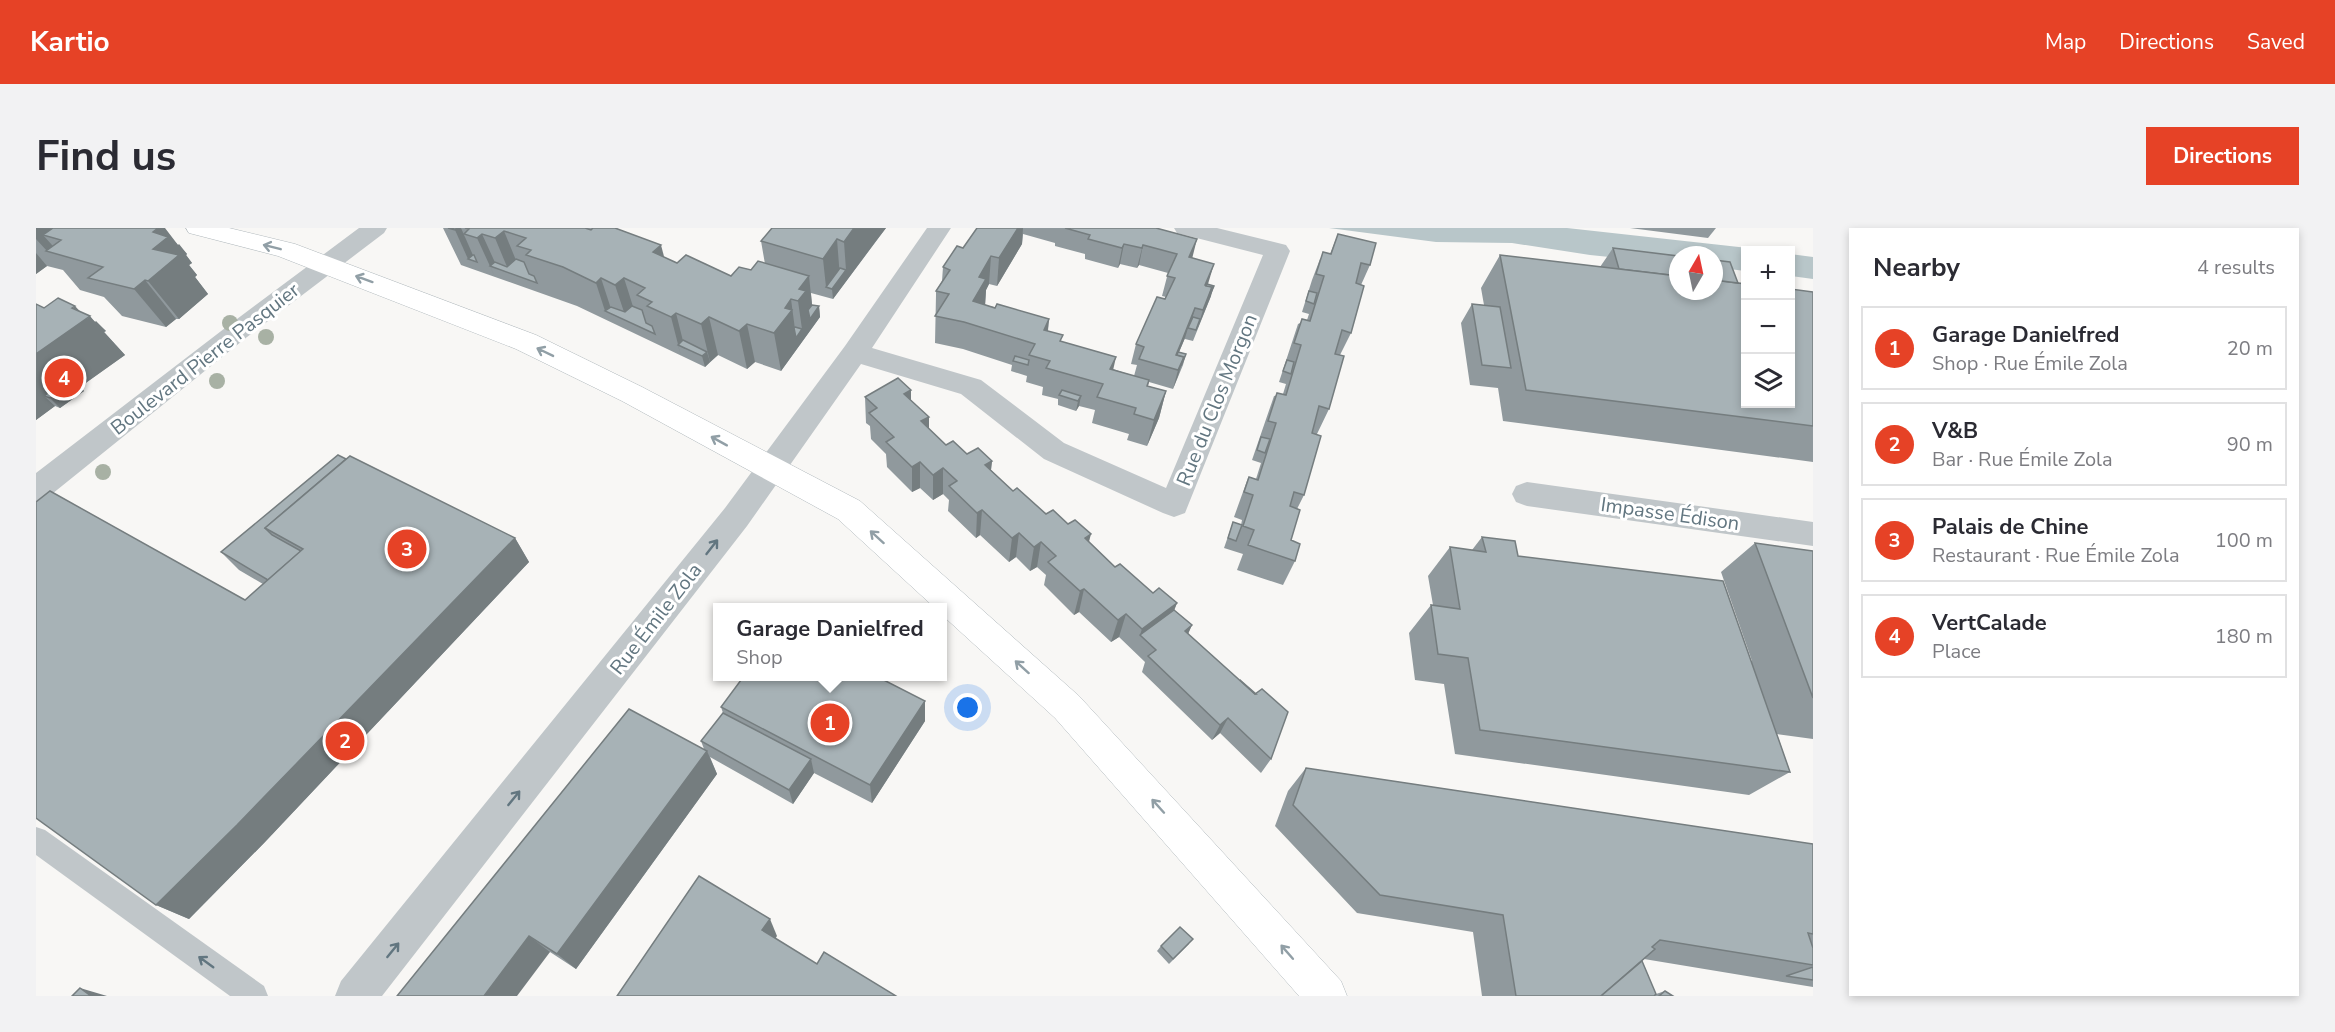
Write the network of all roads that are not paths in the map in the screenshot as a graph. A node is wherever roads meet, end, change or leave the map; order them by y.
1 (198, 228) edge
2 (375, 228) edge
3 (939, 228) edge
4 (1186, 228) edge
5 (327, 266) junction
6 (855, 353) junction
7 (770, 469) junction
8 (36, 490) edge
9 (1527, 494) dead end
10 (1813, 534) edge
11 (36, 839) edge
12 (254, 996) edge
13 (356, 996) edge
14 (1326, 996) edge

5 -> 1 street
2 - 5 street, Boulevard Pierre Pasquier
3 - 6 street, Rue Émile Zola
4 - 6 street, Rue du Clos Morgon
7 -> 5 street
5 - 8 street, Boulevard Pierre Pasquier
6 - 7 street, Rue Émile Zola
13 -> 7 street, Rue Émile Zola
14 -> 7 street
9 - 10 street, Impasse Édison
12 -> 11 lane

